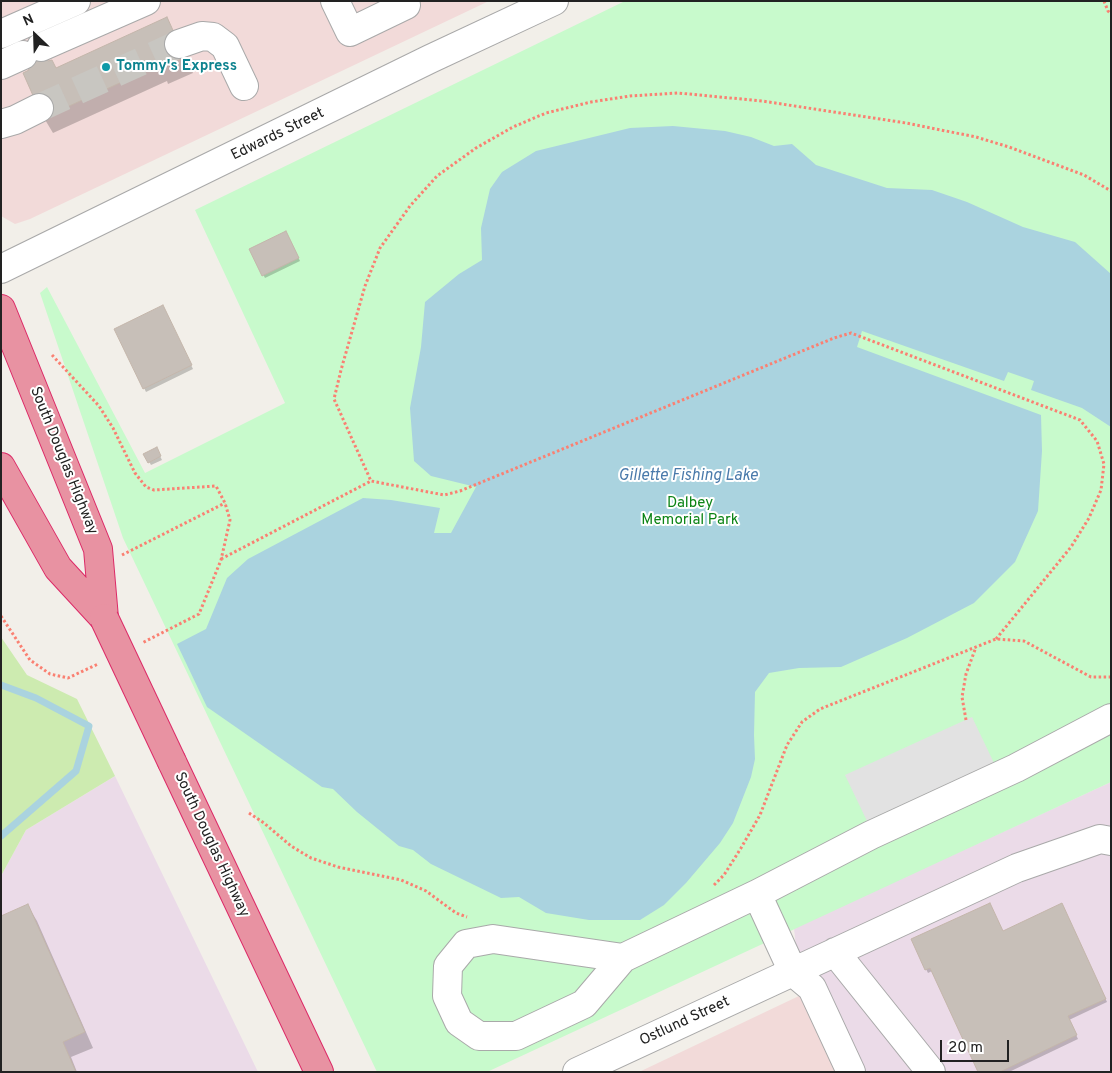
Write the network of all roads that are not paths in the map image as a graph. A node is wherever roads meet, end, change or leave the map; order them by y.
1 (76, 1) edge
2 (146, 1) edge
3 (335, 1) edge
4 (554, 1) edge
5 (406, 5) dead end
6 (1, 34) edge
7 (179, 44) tunnel mouth
8 (22, 56) edge
9 (244, 86) dead end
10 (39, 108) tunnel mouth
11 (1, 124) edge
12 (1, 268) edge
13 (1, 309) edge
14 (1, 467) edge
15 (104, 618) junction
16 (1111, 718) edge
17 (1111, 841) edge
18 (757, 894) junction
19 (835, 952) junction
20 (623, 958) junction
21 (794, 972) junction
22 (319, 1072) edge
23 (577, 1072) edge
24 (851, 1072) edge
25 (931, 1072) edge

1 - 6 street
2 - 8 street
3 - 5 street
4 - 12 street, Edwards Street
7 - 9 street
10 - 11 street
13 - 15 highway, South Douglas Highway
14 - 15 highway, South Douglas Highway
15 - 22 highway, South Douglas Highway, bridge
16 - 18 street
17 - 19 street, Ostlund Street
18 - 20 street
18 - 21 street
19 - 21 street, Ostlund Street
19 - 25 street
20 - 20 street
21 - 23 street, Ostlund Street
21 - 24 street

